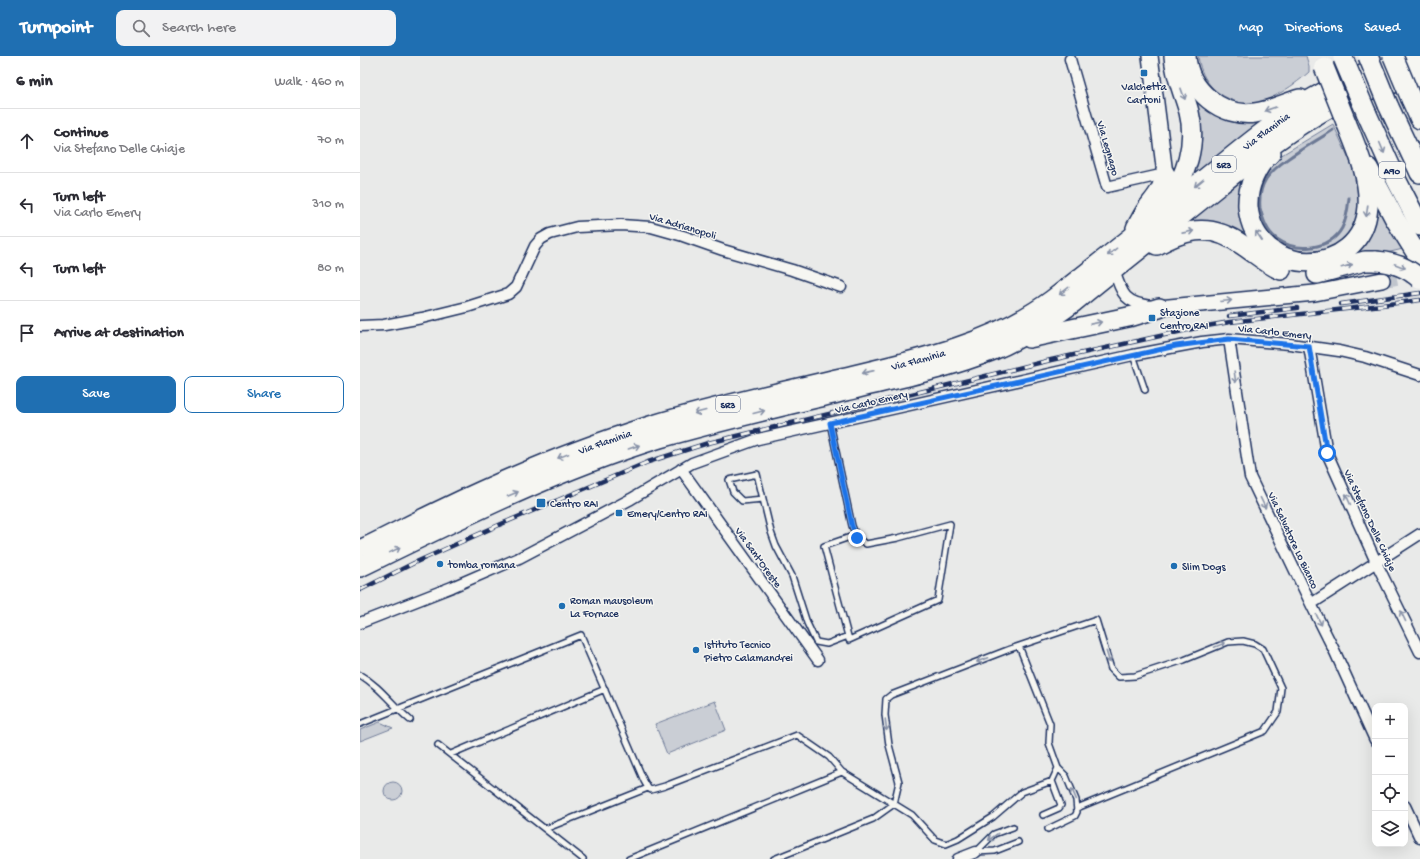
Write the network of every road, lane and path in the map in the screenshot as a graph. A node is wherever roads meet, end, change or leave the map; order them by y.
1 (1150, 56) edge
2 (1174, 56) edge
3 (1186, 56) edge
4 (1368, 56) edge
5 (1343, 57) edge
6 (1070, 59) dead end
7 (1411, 60) edge
8 (1321, 61) edge
9 (1420, 80) edge
10 (1323, 101) junction
11 (1420, 119) edge
12 (1305, 122) junction
13 (1356, 146) junction
14 (1420, 173) edge
15 (1165, 174) junction
16 (1152, 221) junction
17 (1420, 226) edge
18 (1130, 238) junction
19 (1417, 254) edge
20 (1120, 265) junction
21 (1420, 279) edge
22 (1382, 280) tunnel mouth
23 (841, 287) dead end
24 (1159, 308) junction
25 (360, 326) edge
26 (1229, 339) junction
27 (1003, 345) junction
28 (1309, 346) junction
29 (1133, 355) junction
30 (1420, 375) edge
31 (1144, 390) dead end
32 (830, 423) junction
33 (681, 469) junction
34 (763, 499) junction
35 (1420, 534) edge
36 (856, 535) junction
37 (360, 550) edge
38 (1376, 562) junction
39 (360, 567) edge
40 (1310, 604) junction
41 (360, 623) edge
42 (848, 636) junction
43 (1019, 646) junction
44 (1420, 652) edge
45 (818, 660) dead end
46 (360, 675) edge
47 (605, 689) junction
48 (397, 710) junction
49 (410, 720) dead end
50 (360, 724) edge
51 (1375, 739) edge
52 (438, 744) dead end
53 (451, 754) junction
54 (1058, 768) junction
55 (842, 772) junction
56 (1052, 781) junction
57 (648, 788) junction
58 (894, 804) junction
59 (1077, 808) junction
60 (1407, 811) edge
61 (1042, 815) dead end
62 (1013, 827) dead end
63 (545, 829) junction
64 (1048, 829) dead end
65 (1420, 838) edge
66 (1018, 842) dead end
67 (976, 852) junction
68 (583, 859) edge
69 (629, 859) edge
70 (774, 859) edge
71 (958, 859) edge

1 - 15 street
2 -> 16 highway
10 -> 3 highway
4 - 14 highway, A90, bridge
5 -> 17 highway, A90, bridge
6 - 15 street, Via Legnago
7 - 10 highway, Via Flaminia / SR3
7 - 11 highway, bridge
8 - 13 highway, bridge
9 - 10 highway, Via Flaminia / SR3
10 - 12 highway, SR3
10 -> 16 highway, Via Flaminia / SR3
13 -> 12 highway
12 - 20 highway, Via Flaminia / SR3
13 - 19 highway
15 - 18 highway
16 - 18 highway, Via Flaminia / SR3
18 -> 37 highway, Via Flaminia / SR3
20 -> 21 highway, bridge
20 - 24 street
20 - 27 highway, Via Flaminia / SR3
24 -> 22 street
23 - 25 street, Via Adrianopoli
27 -> 24 highway
26 - 28 street, Via Carlo Emery
26 - 29 street, Via Carlo Emery
26 -> 40 street, Via Salvatore Lo Bianco
39 -> 27 highway, Via Flaminia / SR3
28 - 30 street, Via Carlo Emery
38 -> 28 street, Via Stefano Delle Chiaje
29 - 31 lane
29 - 32 street, Via Carlo Emery
32 - 33 street, Via Carlo Emery
32 - 36 lane
33 - 41 street, Via Carlo Emery
33 - 45 street, Via Sant'Oreste
34 - 34 lane
34 - 42 lane
35 - 38 street
36 - 42 lane
36 - 42 lane
38 - 40 street
44 -> 38 street, Via Stefano Delle Chiaje
40 -> 51 street, Via Salvatore Lo Bianco
43 - 54 lane
43 -> 58 lane
43 -> 59 lane
46 - 48 lane
47 - 48 lane
47 - 53 lane
47 - 57 lane
48 - 49 lane
48 - 50 lane
52 - 53 lane
53 - 63 lane
54 - 56 lane
59 -> 54 lane
55 - 57 lane
55 - 58 lane
55 - 69 lane
56 - 58 lane
56 - 61 lane
57 - 63 lane
58 - 70 lane
59 - 64 lane
60 - 65 street
62 -> 67 lane
63 - 68 lane
66 - 67 lane
67 - 71 street

